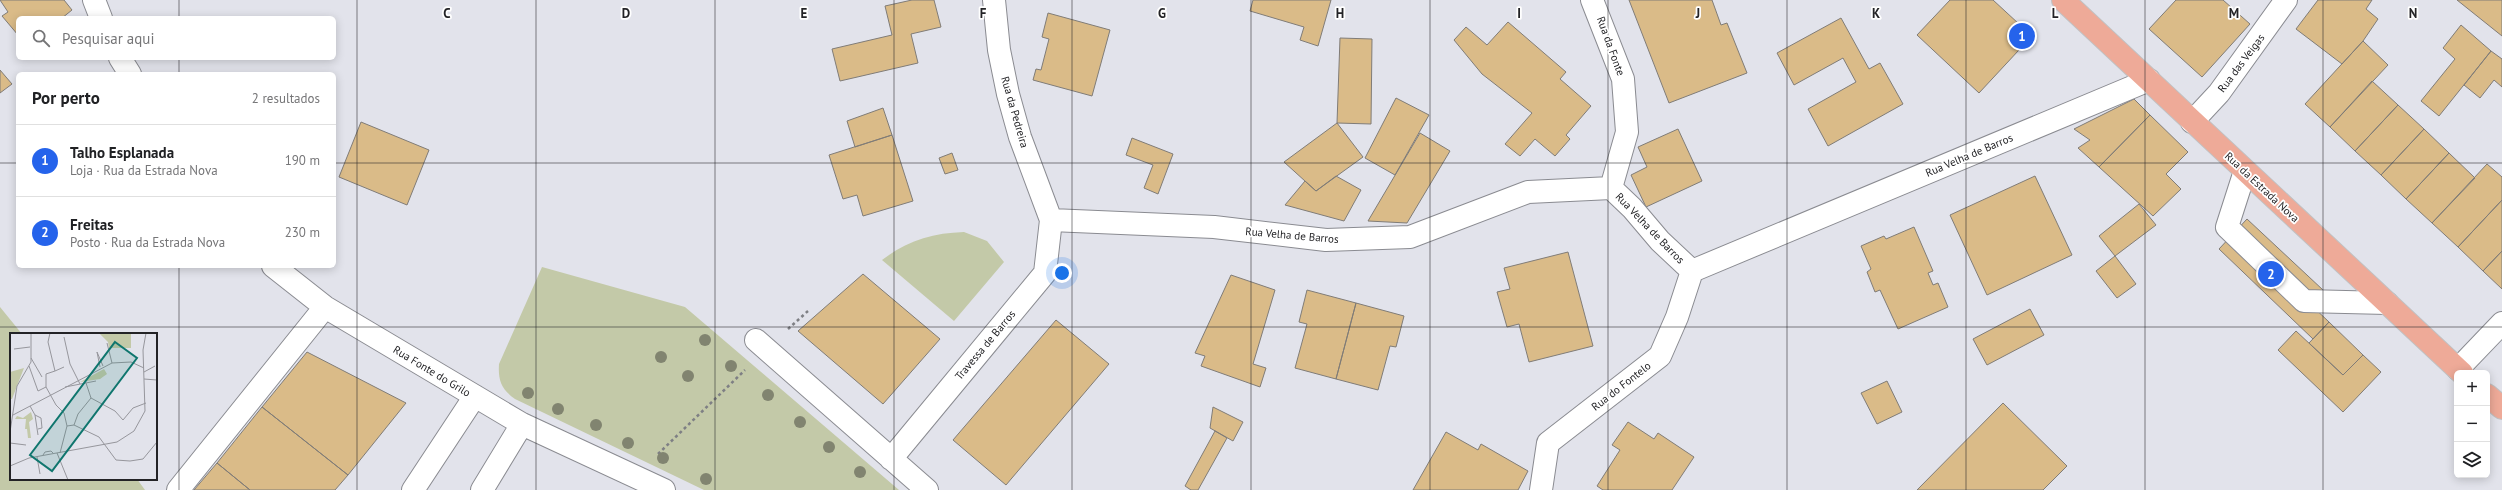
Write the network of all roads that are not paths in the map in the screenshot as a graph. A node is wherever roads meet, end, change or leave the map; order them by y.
1 (94, 0) edge
2 (994, 0) edge
3 (1592, 0) edge
4 (2064, 0) edge
5 (2286, 0) edge
6 (100, 16) edge
7 (121, 60) edge
8 (129, 72) edge
9 (2149, 80) junction
10 (2192, 122) junction
11 (2246, 171) junction
12 (1611, 188) junction
13 (1051, 220) junction
14 (276, 268) edge
15 (1692, 270) junction
16 (2387, 303) junction
17 (325, 307) junction
18 (2502, 323) edge
19 (761, 345) road end
20 (2459, 370) edge
21 (2461, 370) edge
22 (475, 396) junction
23 (2490, 398) edge
24 (2502, 408) edge
25 (531, 429) junction
26 (891, 458) junction
27 (178, 490) edge
28 (413, 490) edge
29 (482, 490) edge
30 (664, 490) edge
31 (927, 490) edge
32 (1542, 490) edge

1 - 6 street
2 - 13 street, Rua da Pedreira
3 - 12 street, Rua da Fonte
4 - 9 main road, Rua da Estrada Nova
5 - 10 street, Rua das Veigas
7 - 8 street
9 - 10 main road, Rua da Estrada Nova
9 - 15 street, Rua Velha de Barros
10 - 11 main road, Rua da Estrada Nova
11 - 16 main road, Rua da Estrada Nova
11 - 16 street
12 - 13 street, Rua Velha de Barros
12 - 15 street, Rua Velha de Barros
13 - 26 street, Travessa de Barros
14 - 17 street, Rua Fonte do Grilo
15 - 32 street, Rua do Fontelo
16 - 20 main road, Rua da Estrada Nova
17 - 22 street, Rua Fonte do Grilo
17 - 27 street
18 - 21 street
19 - 26 street
22 - 25 street, Rua Fonte do Grilo
22 - 28 street
23 - 24 main road
25 - 29 street
25 - 30 street, Rua Fonte do Grilo
26 - 31 street

